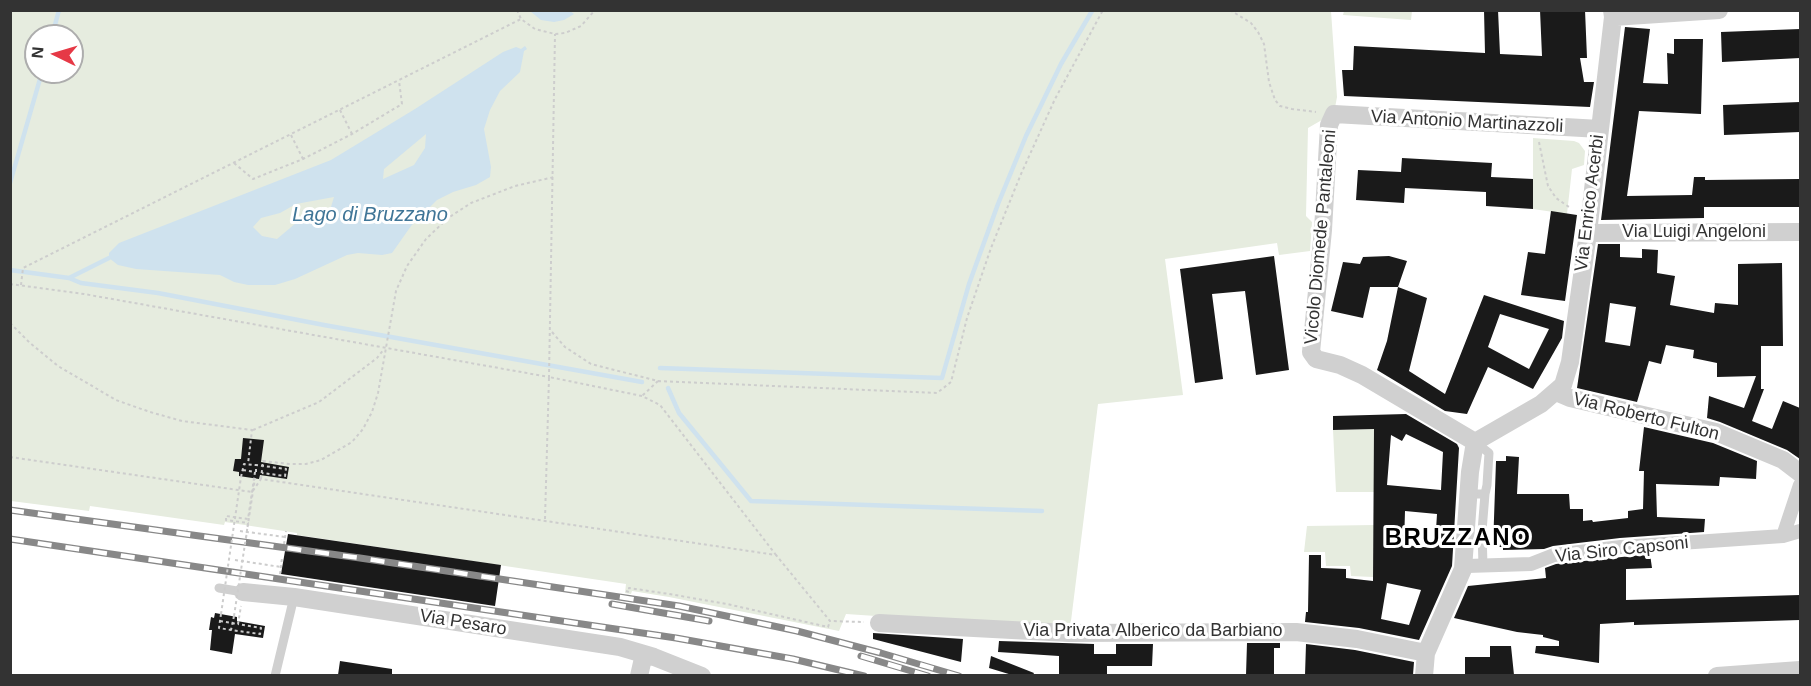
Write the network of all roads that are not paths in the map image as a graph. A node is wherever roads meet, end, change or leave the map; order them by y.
1 (1719, 10) edge
2 (1613, 14) edge
3 (1334, 114) joint
4 (1600, 129) junction
5 (1800, 232) edge
6 (1588, 233) junction
7 (1556, 392) junction
8 (1476, 442) junction
9 (1800, 473) edge
10 (1800, 485) edge
11 (1477, 494) junction
12 (1800, 531) edge
13 (1783, 536) junction
14 (1483, 566) junction
15 (1463, 569) junction
16 (219, 588) dead end
17 (243, 592) joint
18 (294, 597) junction
19 (879, 623) road end
20 (1426, 653) junction
21 (644, 654) junction
22 (1800, 670) edge
23 (275, 675) edge
24 (639, 675) edge
25 (702, 675) edge
26 (1424, 675) edge
27 (1717, 675) edge

1 - 2 street
2 - 4 street, Via Enrico Acerbi
3 - 4 street, Via Antonio Martinazzoli
3 - 8 street, Vicolo Diomede Pantaleoni
4 - 6 street, Via Enrico Acerbi
5 - 6 street, Via Luigi Angeloni
6 - 7 street, Via Enrico Acerbi
7 - 8 street
7 - 9 street, Via Roberto Fulton
8 - 11 street
10 - 13 street
11 - 14 lane
11 - 15 street
12 - 13 street, Via Siro Capsoni
13 - 14 street, Via Siro Capsoni
14 - 15 street, Via Siro Capsoni
15 - 20 street
16 - 17 lane, Via Pesaro
17 - 18 street, Via Pesaro
18 - 21 street, Via Pesaro
18 - 23 lane
19 - 20 street, Via Privata Alberico da Barbiano
20 - 26 street
21 - 24 street
21 - 25 street, Via Pesaro
22 - 27 street

